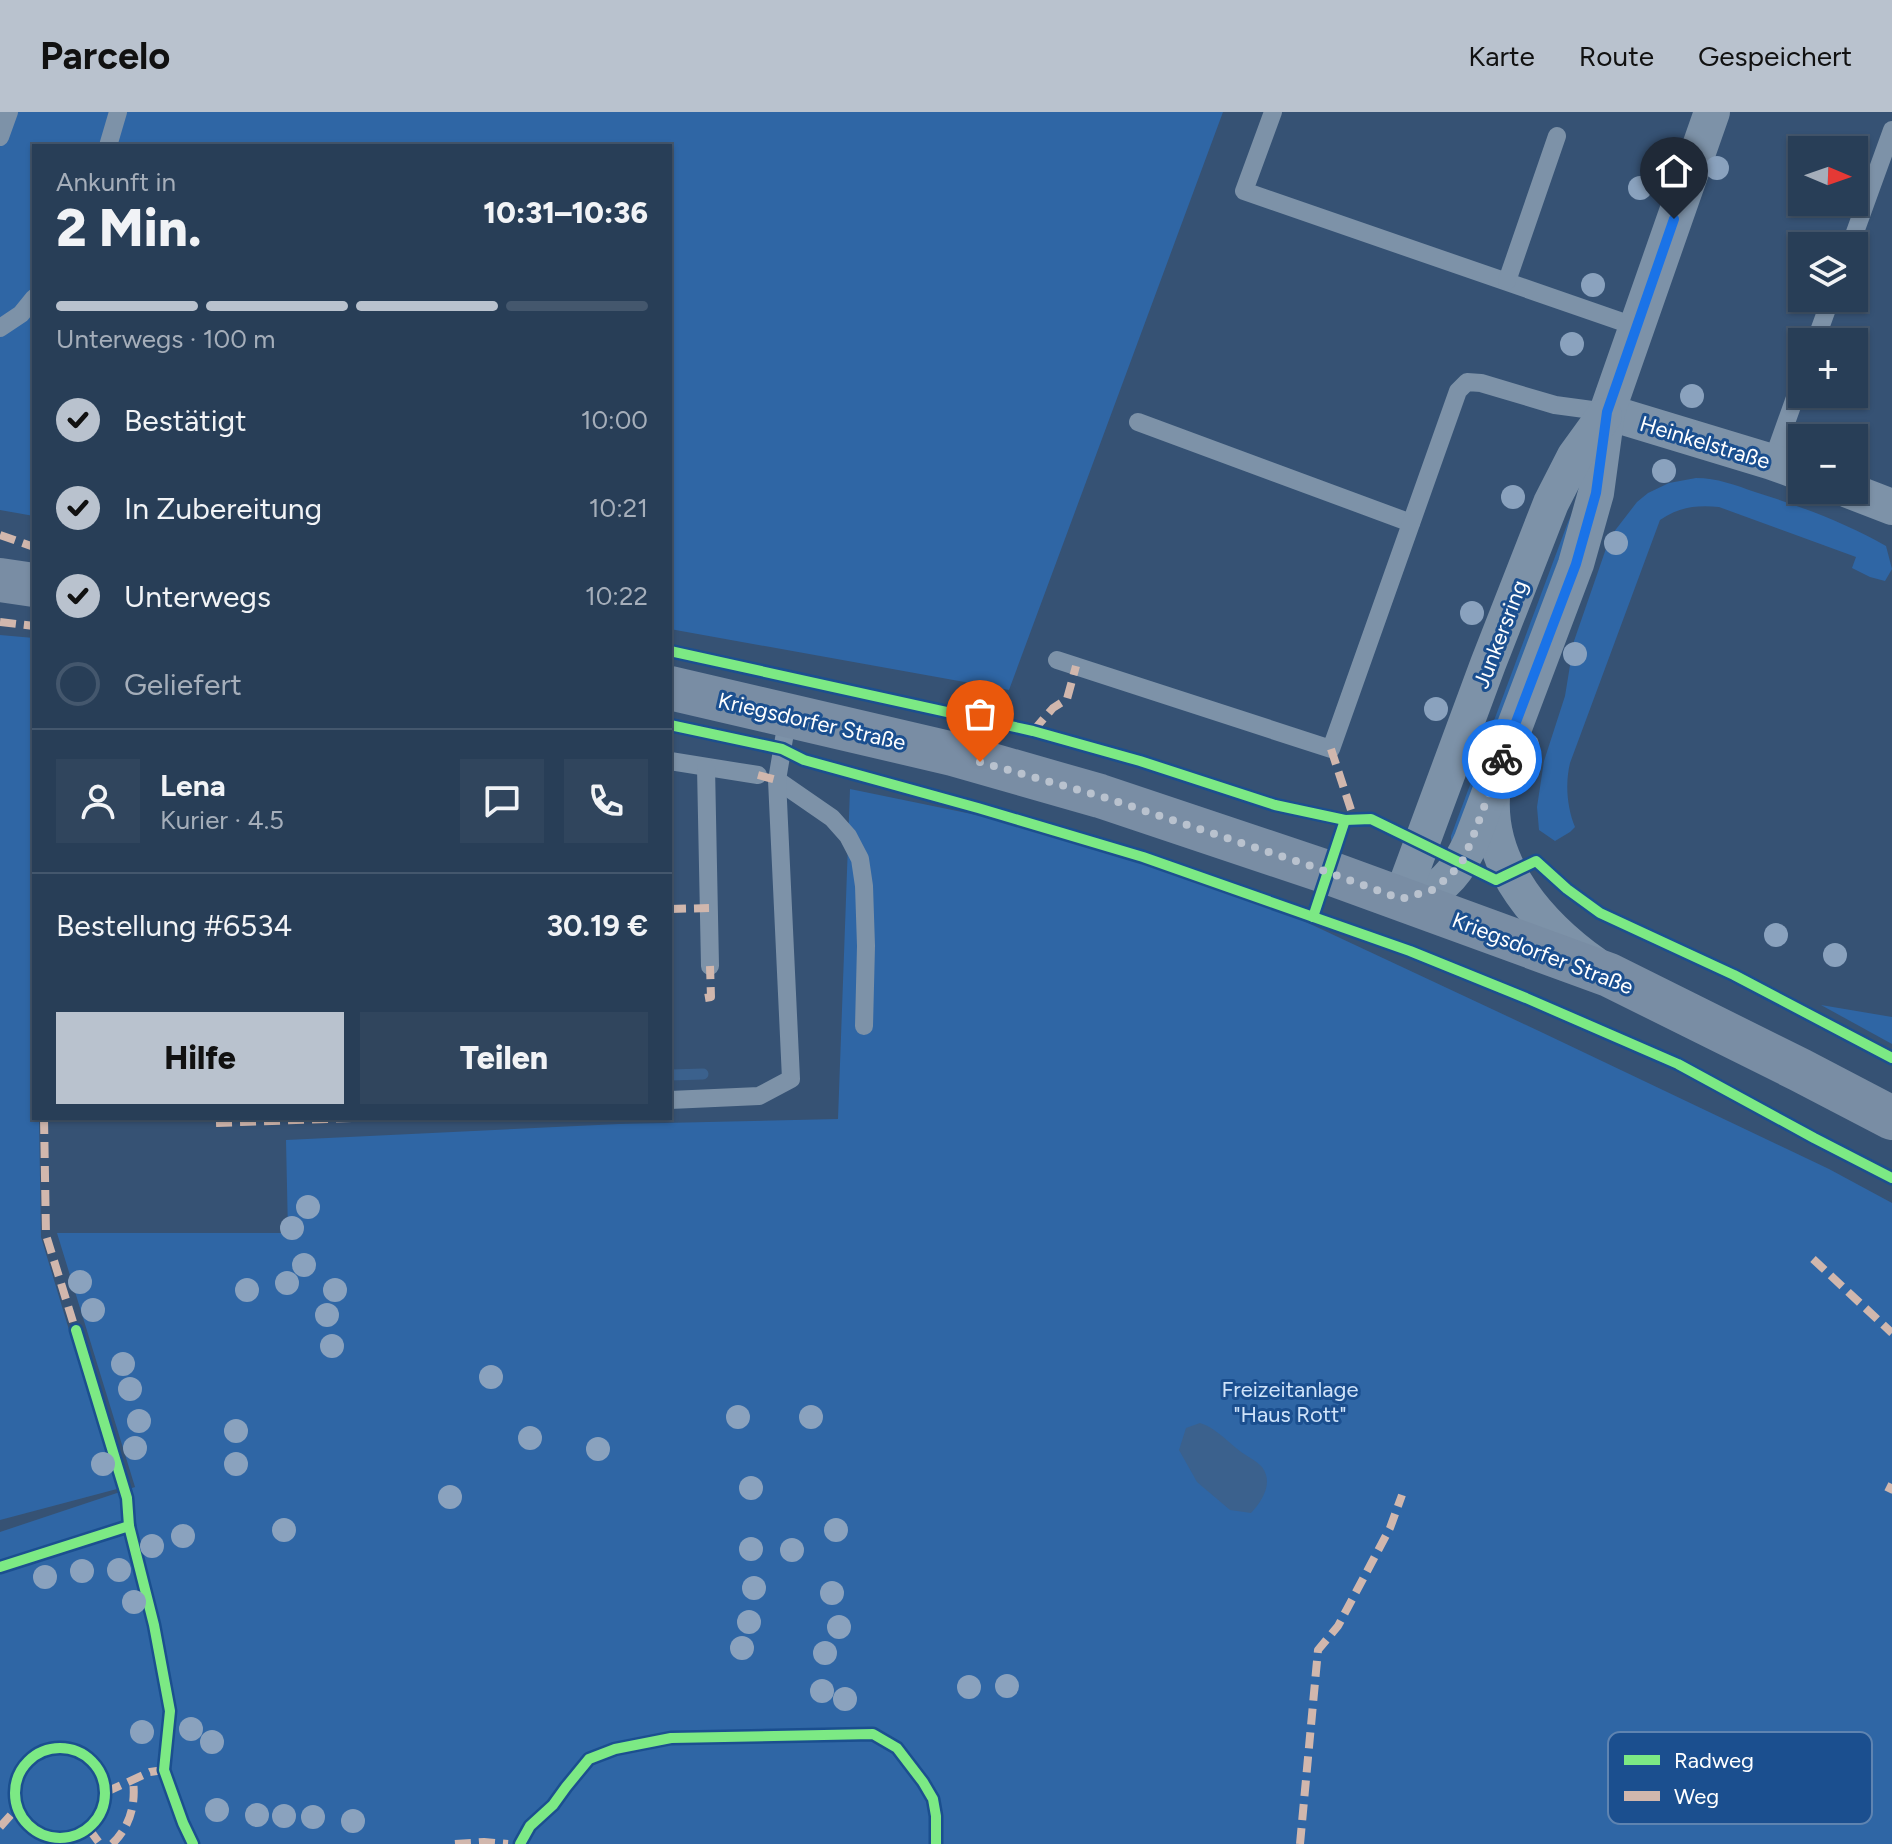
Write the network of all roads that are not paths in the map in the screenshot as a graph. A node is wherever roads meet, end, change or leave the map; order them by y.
1 (9, 112) edge
2 (118, 112) edge
3 (1273, 112) edge
4 (1712, 112) edge
5 (1892, 130) edge
6 (1557, 136) dead end
7 (0, 137) edge
8 (109, 144) edge
9 (1855, 232) edge
10 (1507, 281) junction
11 (32, 300) edge
12 (1637, 327) junction
13 (0, 328) edge
14 (1797, 408) edge
15 (1607, 412) junction
16 (1138, 422) dead end
17 (1787, 467) edge
18 (1868, 497) edge
19 (1891, 505) edge
20 (1411, 523) junction
21 (0, 580) edge
22 (32, 585) edge
23 (1057, 660) dead end
24 (672, 688) edge
25 (788, 715) junction
26 (672, 761) edge
27 (706, 767) junction
28 (758, 775) dead end
29 (777, 780) junction
30 (1493, 785) junction
31 (1401, 899) junction
32 (710, 966) dead end
33 (1609, 975) junction
34 (864, 1026) dead end
35 (672, 1100) edge
36 (1892, 1118) edge

1 - 7 lane
2 - 8 lane
3 - 10 lane
4 - 12 street, Junkersring
5 - 9 lane
6 - 10 lane
10 - 12 lane
11 - 13 lane
12 - 15 street, Junkersring
14 - 17 lane
15 - 17 street, Heinkelstraße
15 - 20 lane
15 - 30 street, Junkersring
15 - 31 street, Junkersring
16 - 20 lane
18 - 19 street
20 - 23 lane
21 - 22 main road
24 - 25 main road, Kriegsdorfer Straße
25 - 29 lane
25 - 31 main road, Kriegsdorfer Straße
26 - 27 lane
27 - 28 lane
27 - 32 lane
29 - 34 lane
29 - 35 lane
30 - 31 street, Junkersring
30 - 33 street, Junkersring
31 - 33 main road, Kriegsdorfer Straße
33 - 36 main road, Kriegsdorfer Straße

